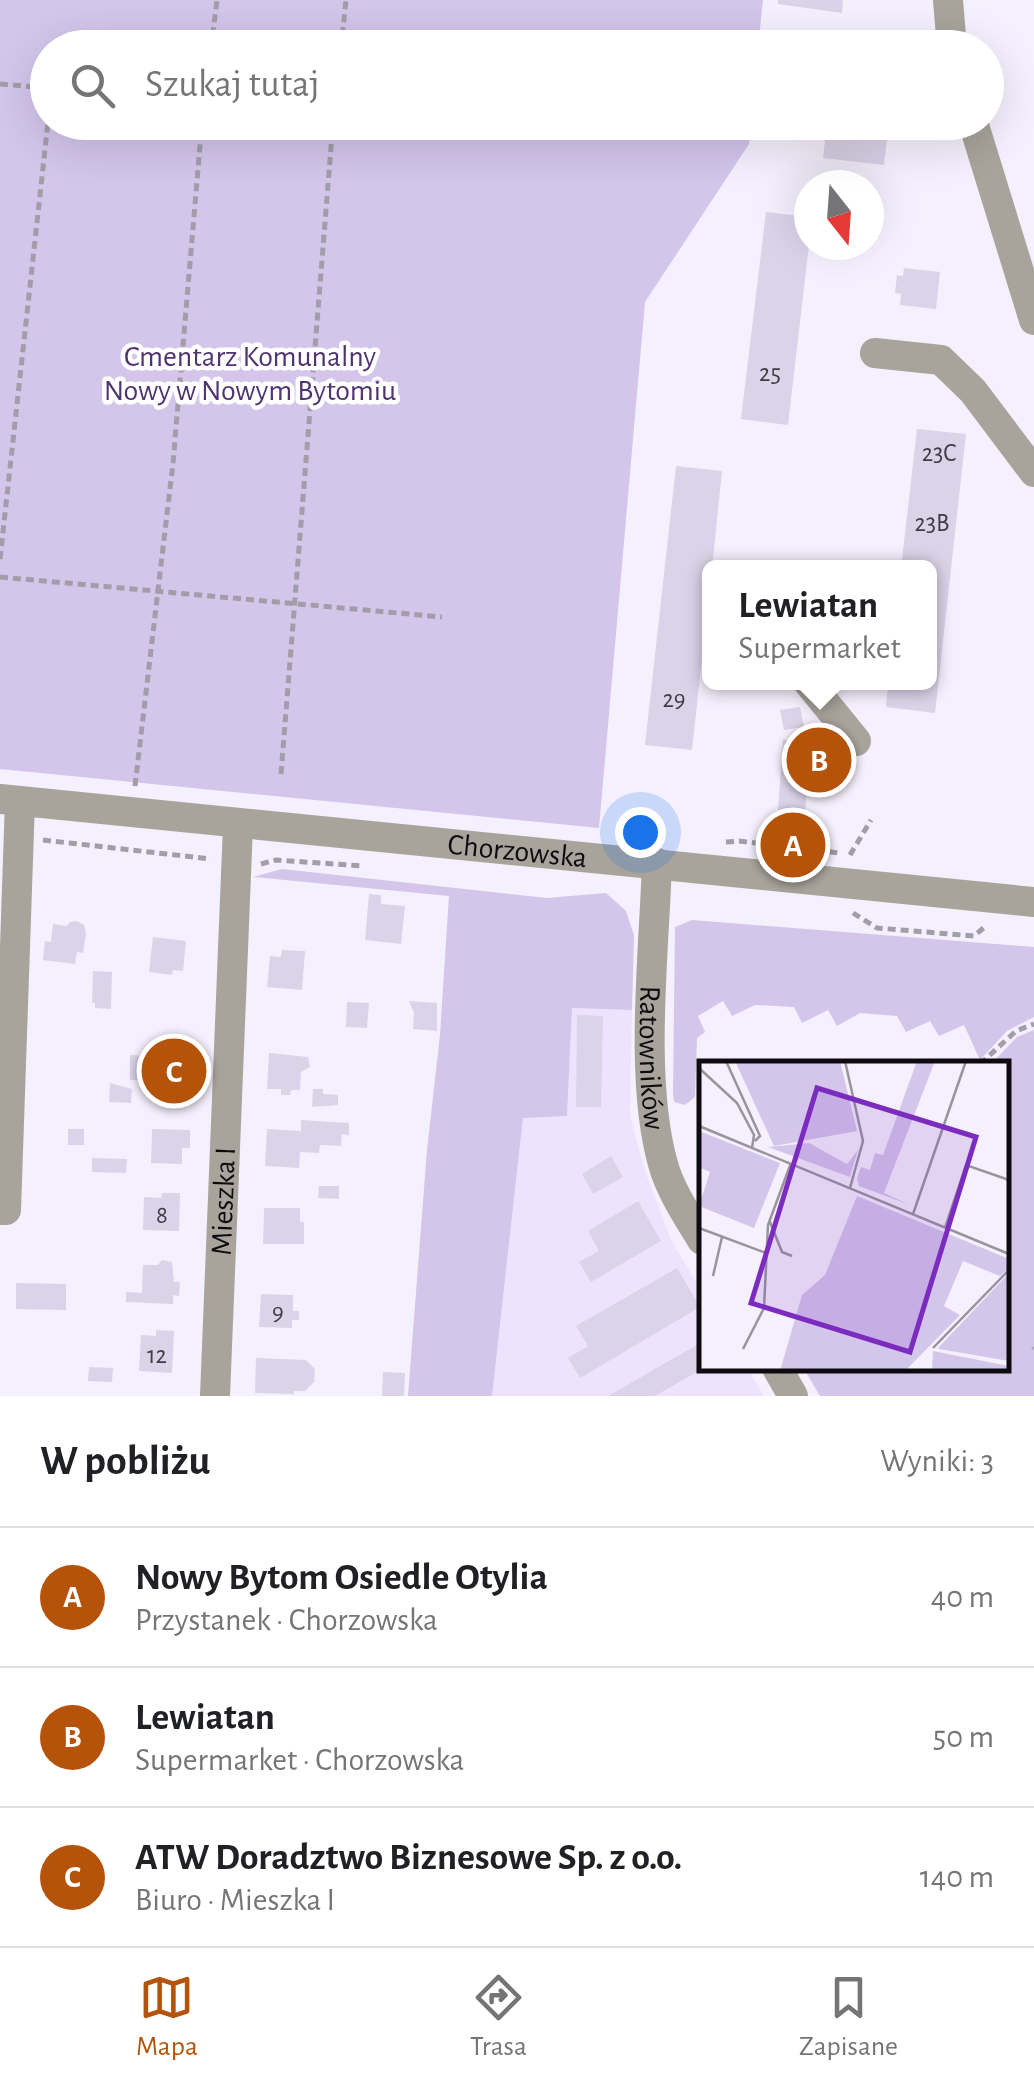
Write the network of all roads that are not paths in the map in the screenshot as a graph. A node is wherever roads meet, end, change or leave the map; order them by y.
1 (948, 0) edge
2 (950, 30) edge
3 (978, 140) edge
4 (1034, 320) edge
5 (875, 353) dead end
6 (1034, 472) edge
7 (815, 690) edge
8 (856, 741) dead end
9 (10, 800) edge
10 (238, 825) junction
11 (657, 863) junction
12 (1034, 902) edge
13 (0, 1210) edge
14 (699, 1234) edge
15 (778, 1371) edge
16 (215, 1396) edge
17 (793, 1396) edge

1 - 2 street
3 - 4 street
5 - 6 street
7 - 8 street
9 - 10 street, Chorzowska
9 - 13 street
10 - 11 street, Chorzowska
10 - 16 street, Mieszka I
11 - 12 street, Chorzowska
11 - 14 street, Ratowników
15 - 17 street

